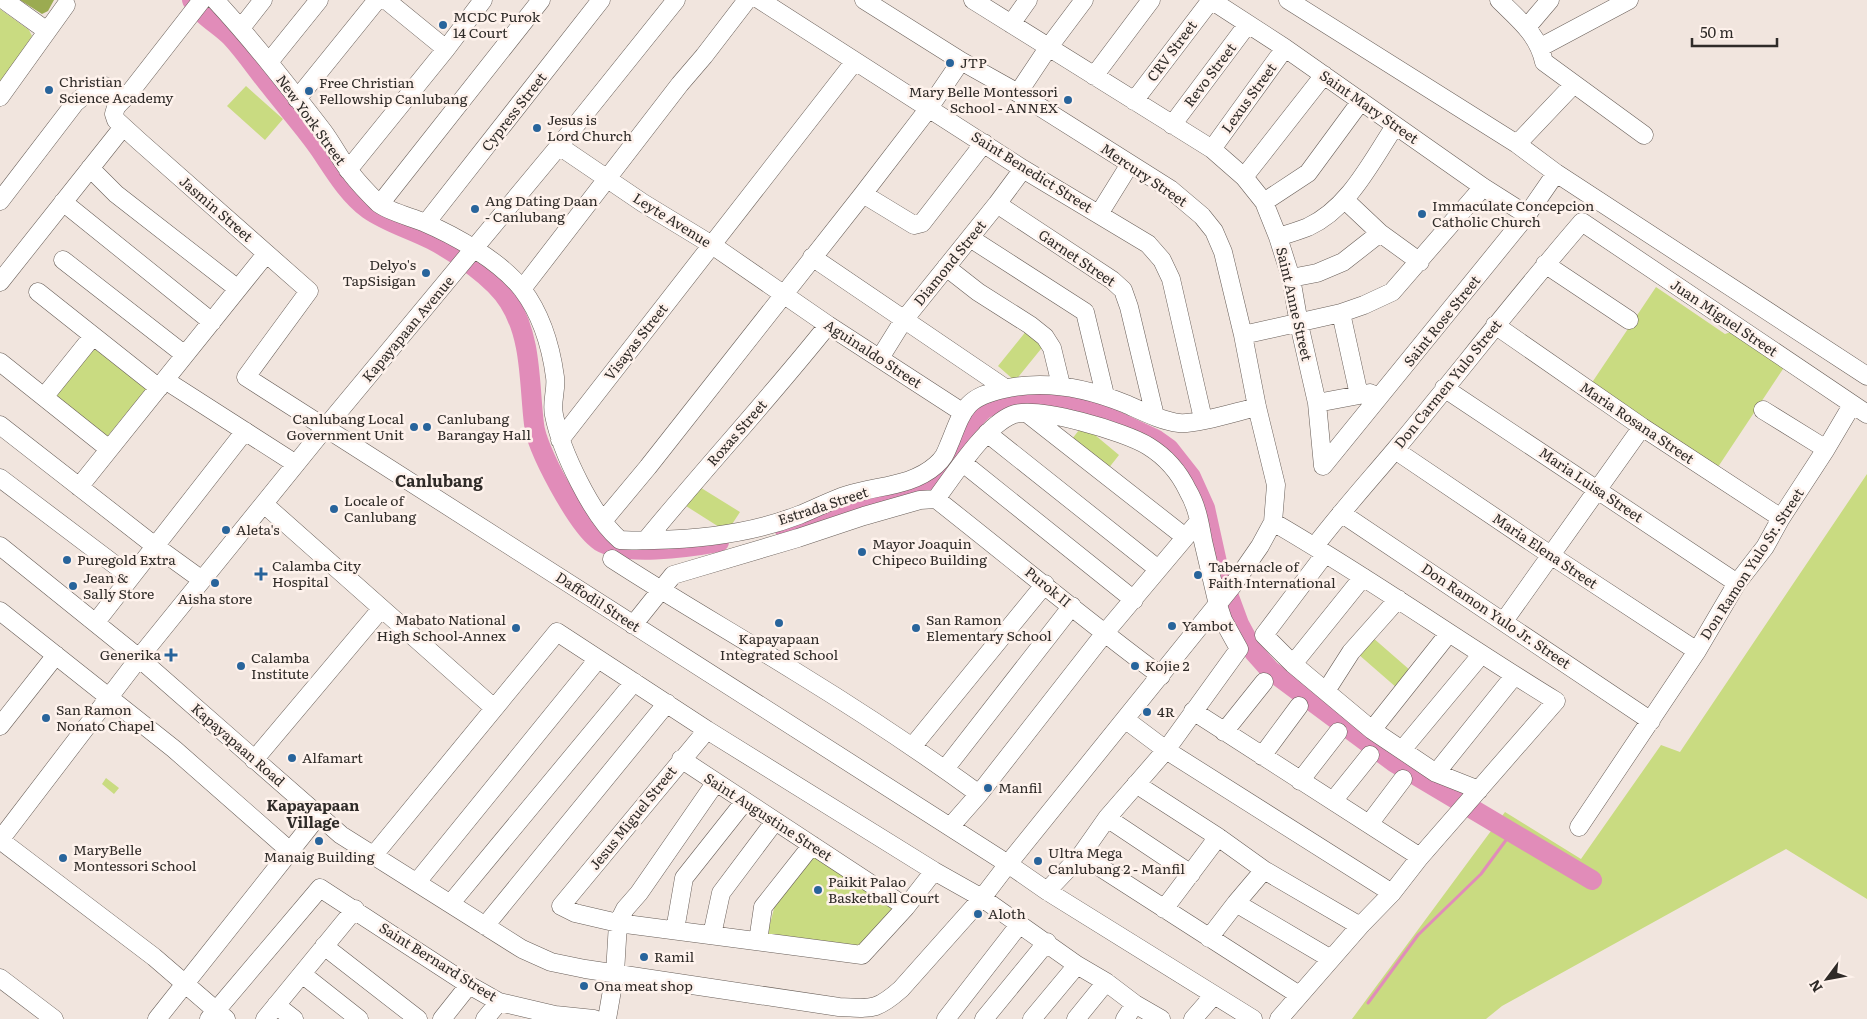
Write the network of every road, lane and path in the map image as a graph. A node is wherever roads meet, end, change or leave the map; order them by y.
1 (4, 0) edge
2 (263, 0) edge
3 (319, 0) edge
4 (377, 0) edge
5 (386, 0) edge
6 (483, 0) edge
7 (541, 0) edge
8 (601, 0) edge
9 (676, 0) edge
10 (747, 0) edge
11 (760, 0) edge
12 (864, 0) edge
13 (973, 0) edge
14 (1028, 0) edge
15 (1084, 0) edge
16 (1152, 0) edge
17 (1211, 0) edge
18 (1288, 0) edge
19 (1498, 0) edge
20 (1550, 0) edge
21 (1629, 0) edge
22 (202, 4) edge
23 (66, 5) dead end
24 (1011, 24) junction
25 (1247, 25) junction
26 (1527, 27) junction
27 (241, 28) junction
28 (47, 31) junction
29 (1541, 47) junction
30 (1048, 48) junction
31 (1285, 48) junction
32 (446, 49) junction
33 (855, 61) junction
34 (961, 61) junction
35 (269, 62) junction
36 (1094, 76) junction
37 (1324, 76) junction
38 (1574, 84) junction
39 (1018, 93) junction
40 (0, 98) edge
41 (297, 99) junction
42 (124, 100) junction
43 (1134, 101) junction
44 (1361, 101) junction
45 (929, 108) junction
46 (1172, 125) junction
47 (123, 126) junction
48 (1395, 126) junction
49 (1644, 135) dead end
50 (984, 143) junction
51 (1517, 144) junction
52 (559, 146) junction
53 (1212, 149) junction
54 (1130, 164) junction
55 (90, 168) junction
56 (1023, 169) junction
57 (348, 170) junction
58 (1556, 173) junction
59 (607, 177) junction
60 (1244, 177) junction
61 (1483, 187) junction
62 (862, 194) junction
63 (1345, 200) junction
64 (0, 201) edge
65 (63, 202) junction
66 (1264, 202) junction
67 (380, 204) junction
68 (998, 204) junction
69 (1099, 214) junction
70 (1527, 215) junction
71 (1582, 222) joint
72 (426, 223) junction
73 (1380, 233) junction
74 (1278, 237) junction
75 (970, 238) junction
76 (712, 245) junction
77 (266, 254) junction
78 (468, 257) junction
79 (812, 257) junction
80 (63, 260) dead end
81 (1420, 262) junction
82 (1545, 264) junction
83 (946, 267) junction
84 (1291, 278) junction
85 (0, 282) edge
86 (238, 289) junction
87 (522, 289) junction
88 (38, 292) dead end
89 (785, 294) junction
90 (1340, 313) junction
91 (1629, 320) dead end
92 (903, 321) junction
93 (212, 322) junction
94 (1299, 324) junction
95 (828, 325) junction
96 (1495, 325) junction
97 (1243, 335) junction
98 (93, 336) junction
99 (185, 355) junction
100 (880, 358) junction
101 (0, 362) edge
102 (1867, 376) edge
103 (246, 377) joint
104 (162, 384) junction
105 (1061, 385) junction
106 (1005, 388) junction
107 (1444, 388) junction
108 (1384, 392) junction
109 (1105, 395) junction
110 (1359, 395) junction
111 (44, 397) junction
112 (1317, 403) junction
113 (1852, 405) junction
114 (1257, 407) junction
115 (1763, 410) dead end
116 (962, 412) junction
117 (1027, 413) junction
118 (1867, 414) edge
119 (1155, 416) junction
120 (1203, 420) junction
121 (0, 425) edge
122 (1642, 427) junction
123 (325, 428) junction
124 (245, 430) junction
125 (988, 432) junction
126 (560, 440) junction
127 (109, 449) junction
128 (1395, 450) junction
129 (1826, 450) junction
130 (963, 463) junction
131 (296, 464) junction
132 (1324, 466) joint
133 (0, 478) edge
134 (79, 487) junction
135 (1598, 490) junction
136 (936, 499) junction
137 (264, 504) junction
138 (1341, 512) junction
139 (1781, 518) junction
140 (603, 521) junction
141 (1199, 521) junction
142 (1273, 522) junction
143 (1185, 537) junction
144 (646, 540) junction
145 (0, 546) edge
146 (155, 546) junction
147 (1320, 550) junction
148 (1552, 556) junction
149 (612, 559) dead end
150 (1158, 569) junction
151 (131, 577) junction
152 (1363, 577) junction
153 (202, 580) junction
154 (1737, 583) junction
155 (1045, 584) junction
156 (660, 590) junction
157 (1225, 595) junction
158 (1398, 599) junction
159 (1134, 600) junction
160 (1072, 606) junction
161 (381, 608) junction
162 (0, 611) edge
163 (1504, 621) junction
164 (96, 622) junction
165 (633, 625) junction
166 (1449, 633) junction
167 (1104, 634) junction
168 (1697, 651) junction
169 (56, 655) junction
170 (1481, 655) junction
171 (139, 658) junction
172 (598, 658) junction
173 (1293, 664) junction
174 (1160, 676) junction
175 (1514, 676) junction
176 (634, 682) junction
177 (1264, 682) dead end
178 (1326, 690) junction
179 (108, 698) junction
180 (667, 703) junction
181 (1300, 706) dead end
182 (494, 708) junction
183 (1193, 711) junction
184 (1126, 720) junction
185 (1651, 721) junction
186 (0, 726) edge
187 (707, 730) junction
188 (1372, 730) junction
189 (1224, 732) junction
190 (1338, 732) dead end
191 (912, 747) junction
192 (1166, 750) junction
193 (1402, 750) junction
194 (1370, 755) dead end
195 (1262, 756) junction
196 (254, 760) junction
197 (681, 760) junction
198 (945, 769) junction
199 (1436, 773) junction
200 (1403, 779) dead end
201 (1300, 781) junction
202 (716, 782) junction
203 (1136, 784) junction
204 (1477, 792) junction
205 (979, 794) junction
206 (1334, 801) junction
207 (745, 802) junction
208 (318, 816) junction
209 (1107, 818) junction
210 (775, 821) junction
211 (1369, 824) junction
212 (950, 827) junction
213 (1578, 827) dead end
214 (1218, 837) junction
215 (0, 840) edge
216 (812, 845) junction
217 (290, 851) junction
218 (1081, 855) junction
219 (373, 856) junction
220 (1420, 857) junction
221 (1008, 864) junction
222 (1264, 870) junction
223 (934, 871) junction
224 (1191, 874) junction
225 (417, 882) junction
226 (1047, 891) junction
227 (1392, 892) junction
228 (982, 898) junction
229 (451, 903) junction
230 (1236, 903) junction
231 (906, 907) junction
232 (355, 909) junction
233 (1164, 909) junction
234 (618, 923) junction
235 (1019, 925) junction
236 (485, 926) junction
237 (1360, 926) junction
238 (675, 930) junction
239 (712, 934) junction
240 (1209, 938) junction
241 (758, 941) junction
242 (1046, 942) junction
243 (324, 946) junction
244 (1331, 959) junction
245 (1077, 965) junction
246 (615, 973) junction
247 (302, 974) junction
248 (0, 978) edge
249 (1106, 982) junction
250 (185, 985) junction
251 (469, 985) junction
252 (1214, 995) junction
253 (1299, 995) junction
254 (500, 1002) junction
255 (1135, 1004) junction
256 (276, 1005) junction
257 (518, 1013) edge
258 (838, 1013) edge
259 (217, 1016) edge
260 (555, 1017) edge
261 (54, 1019) edge
262 (157, 1019) edge
263 (265, 1019) edge
264 (294, 1019) edge
265 (359, 1019) edge
266 (418, 1019) edge
267 (442, 1019) edge
268 (486, 1019) edge
269 (594, 1019) edge
270 (607, 1019) edge
271 (946, 1019) edge
272 (984, 1019) edge
273 (1032, 1019) edge
274 (1076, 1019) edge
275 (1124, 1019) edge
276 (1161, 1019) edge
277 (1193, 1019) edge
278 (1253, 1019) edge
279 (1280, 1019) edge

1 - 28 street
2 - 27 street
3 - 35 street
4 - 41 street
5 - 32 street
6 - 32 street
7 - 67 street
8 - 72 street, Cypress Street
9 - 52 street, Kapayapaan Avenue
10 - 59 street
11 - 33 street, Saint Benedict Street
12 - 34 street, Mercury Street
13 - 24 street, Saint Anne Street
14 - 24 street
15 - 30 street
16 - 36 street
17 - 25 street, Saint Mary Street
17 - 43 street, CRV Street
18 - 51 street
19 - 26 street
20 - 26 street
21 - 29 street
22 - 27 street, New York Street
22 - 42 street
23 - 28 street
24 - 30 street, Saint Anne Street
25 - 31 street, Saint Mary Street
25 - 46 street, Revo Street
26 - 29 street
27 - 35 street, New York Street
28 - 40 street
29 - 38 street
30 - 36 street, Saint Anne Street
30 - 39 street
31 - 37 street, Saint Mary Street
31 - 53 street, Lexus Street
32 - 57 street
33 - 45 street, Saint Benedict Street
33 - 76 street, Visayas Street
34 - 39 street, Mercury Street
34 - 45 street
35 - 41 street, New York Street
36 - 43 street, Saint Anne Street
37 - 44 street, Saint Mary Street
37 - 60 street
38 - 49 street
38 - 51 street
39 - 54 street, Mercury Street
41 - 57 street, New York Street
42 - 47 street
42 - 64 street
43 - 46 street, Saint Anne Street
44 - 48 street, Saint Mary Street
44 - 66 street
45 - 50 street, Saint Benedict Street
45 - 62 street
46 - 53 street, Saint Anne Street
47 - 55 street
47 - 77 street, Jasmin Street
48 - 61 street, Saint Mary Street
48 - 63 street
50 - 56 street, Saint Benedict Street
50 - 62 street
51 - 58 street
52 - 59 street, Leyte Avenue
52 - 78 street, Kapayapaan Avenue
53 - 60 street, Saint Anne Street
54 - 69 street
54 - 97 street, Mercury Street
55 - 65 street
55 - 86 street
56 - 68 street, Diamond Street
56 - 69 street, Saint Benedict Street
57 - 67 street, New York Street
58 - 70 street, Saint Rose Street
58 - 102 street
59 - 76 street, Leyte Avenue
59 - 87 street
60 - 66 street, Saint Anne Street
61 - 70 street, Saint Mary Street
61 - 81 street
62 - 79 street
63 - 73 street
63 - 74 street
65 - 85 street
65 - 93 street
66 - 74 street, Saint Anne Street
67 - 72 street, New York Street
68 - 75 street, Diamond Street
68 - 119 street, Garnet Street
69 - 120 street, Saint Benedict Street
70 - 108 street, Saint Rose Street
71 - 82 street, Don Carmen Yulo Street
71 - 113 street, Juan Miguel Street
72 - 78 street, New York Street
73 - 81 street
73 - 84 street
74 - 84 street, Saint Anne Street
75 - 83 street, Diamond Street
75 - 109 street
76 - 89 street, Leyte Avenue
76 - 126 street, Visayas Street
77 - 86 street
77 - 103 street, Jasmin Street
78 - 87 street, New York Street
78 - 123 street, Kapayapaan Avenue
79 - 89 street
79 - 92 street
80 - 99 street
81 - 90 street
82 - 91 street
82 - 96 street, Don Carmen Yulo Street
83 - 92 street, Diamond Street
83 - 105 street
84 - 94 street, Saint Anne Street
86 - 93 street
87 - 126 street, New York Street
88 - 98 street
89 - 95 street, Aguinaldo Street
89 - 140 street
90 - 94 street
90 - 110 street
92 - 100 street, Diamond Street
92 - 106 street
93 - 99 street
94 - 97 street
94 - 112 street, Saint Anne Street
95 - 100 street, Aguinaldo Street
95 - 144 street, Roxas Street
96 - 107 street, Don Carmen Yulo Street
96 - 122 street, Maria Rosana Street
97 - 114 street, Mercury Street
98 - 104 street
98 - 111 street
99 - 104 street
100 - 116 street, Aguinaldo Street
101 - 111 street
103 - 123 street, Daffodil Street
104 - 124 street
104 - 127 street
105 - 106 street
105 - 109 street
106 - 116 street
107 - 128 street, Don Carmen Yulo Street
107 - 135 street, Maria Luisa Street
108 - 110 street
108 - 132 street, Saint Rose Street
109 - 119 street
110 - 112 street
111 - 127 street
112 - 132 street, Saint Anne Street
113 - 118 street, Juan Miguel Street
113 - 129 street, Don Ramon Yulo Sr. Street
114 - 120 street
114 - 142 street, Mercury Street
115 - 129 street
116 - 144 street, Estrada Street
117 - 125 street
117 - 141 street
117 - 143 street
119 - 120 street
121 - 134 street
122 - 135 street
122 - 139 street, Maria Rosana Street
123 - 131 street, Kapayapaan Avenue
123 - 165 street, Daffodil Street
124 - 131 street
124 - 146 street
125 - 130 street
125 - 150 street
126 - 140 street, Estrada Street
127 - 134 street
128 - 138 street, Don Carmen Yulo Street
128 - 148 street, Maria Elena Street
129 - 139 street, Don Ramon Yulo Sr. Street
130 - 136 street
130 - 159 street
131 - 137 street, Kapayapaan Avenue
133 - 151 street
134 - 146 street
135 - 148 street
135 - 154 street, Maria Luisa Street
136 - 155 street, Purok II
136 - 156 street
137 - 153 street, Kapayapaan Avenue
137 - 161 street
138 - 147 street, Don Carmen Yulo Street
138 - 163 street, Don Ramon Yulo Jr. Street
139 - 154 street, Don Ramon Yulo Sr. Street
140 - 144 street, Estrada Street
141 - 143 street
141 - 157 street
142 - 147 street
142 - 157 street, Kapayapaan Road
143 - 150 street
145 - 164 street, Kapayapaan Road
146 - 151 street
146 - 153 street
147 - 152 street
147 - 173 street, Don Carmen Yulo Street
148 - 163 street
148 - 168 street, Maria Elena Street
149 - 156 street
150 - 159 street
151 - 164 street
152 - 158 street
152 - 173 street
153 - 171 street, Kapayapaan Avenue
154 - 168 street, Don Ramon Yulo Sr. Street
155 - 160 street, Purok II
155 - 191 street
156 - 165 street
156 - 191 street
157 - 174 street, Kapayapaan Road
157 - 183 street
158 - 166 street
158 - 178 street
159 - 167 street
160 - 167 street, Purok II
160 - 198 street
161 - 182 street
161 - 196 street
162 - 169 street
163 - 185 street, Don Ramon Yulo Jr. Street
164 - 171 street, Kapayapaan Road
165 - 212 street, Daffodil Street
166 - 170 street
166 - 188 street
167 - 174 street, Purok II
167 - 205 street
168 - 185 street, Don Ramon Yulo Sr. Street
169 - 179 street
169 - 186 street
170 - 175 street
170 - 193 street
171 - 179 street, Kapayapaan Avenue
171 - 196 street, Kapayapaan Road
172 - 176 street
172 - 182 street
172 - 225 street
173 - 178 street
174 - 184 street, Kapayapaan Road
175 - 199 street
175 - 204 street
176 - 180 street
176 - 229 street
177 - 189 street
178 - 188 street
179 - 215 street, Kapayapaan Avenue
179 - 217 street
180 - 187 street
180 - 236 street
181 - 195 street
182 - 219 street
183 - 189 street
183 - 192 street
184 - 192 street
184 - 221 street, Kapayapaan Road
185 - 213 street, Don Ramon Yulo Sr. Street
187 - 197 street, Jesus Miguel Street
187 - 223 street
188 - 193 street
189 - 195 street
190 - 201 street
191 - 198 street
192 - 203 street
192 - 227 street
193 - 199 street
194 - 206 street
195 - 201 street
196 - 208 street, Kapayapaan Road
197 - 202 street, Saint Augustine Street
197 - 234 street, Jesus Miguel Street
198 - 205 street
199 - 204 street
200 - 211 street
201 - 206 street
202 - 207 street, Saint Augustine Street
202 - 234 street
203 - 209 street
203 - 214 street
204 - 220 street
205 - 212 street
206 - 211 street
207 - 210 street, Saint Augustine Street
207 - 238 street
208 - 217 street
208 - 219 street, Kapayapaan Road
209 - 218 street
209 - 224 street
210 - 216 street, Saint Augustine Street
210 - 239 street
211 - 220 street
212 - 221 street, Daffodil Street
214 - 222 street
214 - 224 street
215 - 250 street
216 - 231 street, Saint Augustine Street
216 - 241 street
217 - 250 street
218 - 226 street
218 - 233 street
219 - 225 street, Kapayapaan Road
220 - 227 street
221 - 226 street, Daffodil Street
221 - 228 street, Kapayapaan Road
222 - 230 street
222 - 237 street
223 - 228 street
223 - 231 street
224 - 233 street
225 - 229 street, Kapayapaan Road
226 - 252 street, Daffodil Street
227 - 237 street
228 - 235 street
228 - 258 street, Kapayapaan Road
229 - 236 street, Kapayapaan Road
230 - 240 street
230 - 244 street
231 - 241 street
232 - 243 street
232 - 251 street, Saint Bernard Street
232 - 259 street, Saint Bernard Street
233 - 240 street
234 - 238 street
234 - 246 street
235 - 242 street
235 - 271 street
236 - 246 street, Kapayapaan Road
237 - 244 street
238 - 239 street
239 - 241 street
240 - 253 street
242 - 245 street
242 - 272 street
243 - 247 street
243 - 266 street
244 - 253 street
245 - 249 street
245 - 273 street
246 - 258 street, Kapayapaan Road
246 - 270 street
247 - 256 street
247 - 265 street
248 - 261 street
249 - 255 street
249 - 274 street
250 - 259 street
250 - 262 street
251 - 254 street, Saint Bernard Street
251 - 267 street
252 - 277 street
252 - 278 street, Daffodil Street
253 - 279 street
254 - 257 street, Saint Bernard Street
254 - 268 street
255 - 275 street
255 - 276 street
256 - 263 street
256 - 264 street
257 - 260 street, Saint Bernard Street
260 - 269 street, Saint Bernard Street

